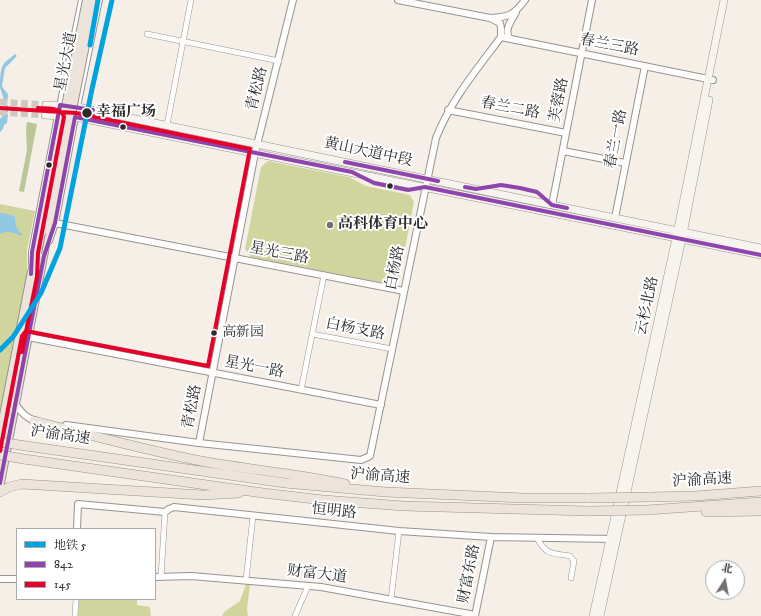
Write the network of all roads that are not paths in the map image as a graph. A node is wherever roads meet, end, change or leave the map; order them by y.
1 (82, 0) edge
2 (87, 0) edge
3 (94, 0) edge
4 (99, 0) edge
5 (191, 0) edge
6 (293, 0) edge
7 (398, 0) edge
8 (525, 0) edge
9 (592, 0) edge
10 (724, 0) edge
11 (729, 0) edge
12 (517, 10) junction
13 (490, 18) junction
14 (147, 34) dead end
15 (501, 37) junction
16 (509, 38) junction
17 (183, 42) junction
18 (582, 54) junction
19 (279, 61) junction
20 (645, 66) junction
21 (710, 79) junction
22 (46, 104) tunnel mouth
23 (60, 106) junction
24 (77, 107) junction
25 (448, 110) junction
26 (45, 115) tunnel mouth
27 (58, 116) junction
28 (75, 117) junction
29 (167, 125) junction
30 (566, 133) junction
31 (258, 144) junction
32 (563, 151) junction
33 (256, 152) junction
34 (625, 163) junction
35 (427, 179) junction
36 (425, 187) junction
37 (552, 205) junction
38 (615, 218) junction
39 (55, 223) junction
40 (680, 231) junction
41 (679, 239) junction
42 (761, 248) edge
43 (40, 254) junction
44 (761, 255) edge
45 (235, 258) junction
46 (324, 275) junction
47 (31, 276) junction
48 (404, 291) junction
49 (312, 334) junction
50 (28, 337) junction
51 (392, 349) junction
52 (213, 373) junction
53 (302, 390) junction
54 (16, 405) junction
55 (381, 405) junction
56 (34, 421) junction
57 (0, 436) edge
58 (0, 442) edge
59 (199, 443) junction
60 (0, 455) edge
61 (0, 483) edge
62 (761, 491) edge
63 (0, 492) edge
64 (386, 492) junction
65 (263, 493) junction
66 (761, 502) edge
67 (681, 509) junction
68 (761, 511) edge
69 (165, 512) junction
70 (253, 516) junction
71 (77, 528) edge
72 (399, 531) junction
73 (491, 537) junction
74 (537, 538) junction
75 (613, 540) junction
76 (158, 577) edge
77 (571, 578) dead end
78 (16, 579) edge
79 (0, 580) edge
80 (246, 580) junction
81 (308, 586) junction
82 (76, 600) edge
83 (391, 600) junction
84 (475, 615) edge
85 (75, 616) edge
86 (294, 616) edge
87 (593, 616) edge
88 (600, 616) edge

1 - 23 street
2 - 43 main road, 星光大道, bridge
3 - 43 main road, 星光大道, bridge
4 - 24 street
5 - 17 street
6 - 19 street, 青松路
7 - 13 street
8 - 12 street
9 - 18 street, 芙蓉路
10 - 21 main road, 云杉北路
11 - 21 main road, 云杉北路
12 - 13 street
12 - 16 street
13 - 15 street
14 - 17 street
15 - 16 street, 春兰三路
15 - 25 street, 白杨路
16 - 18 street, 春兰三路
17 - 19 street
17 - 29 street
18 - 20 street, 春兰三路
18 - 30 street, 芙蓉路
19 - 31 street, 青松路
20 - 21 street, 春兰三路
20 - 34 street, 春兰一路
21 - 40 main road, 云杉北路
22 - 23 main road, 黄山大道中段
23 - 24 main road, 黄山大道中段
23 - 27 street
24 - 28 street
24 - 29 main road, 黄山大道中段
25 - 30 street, 春兰二路
25 - 35 street, 白杨路
26 - 27 main road, 黄山大道中段
27 - 28 main road, 黄山大道中段
27 - 47 street
28 - 33 main road, 黄山大道中段
28 - 39 street
29 - 31 main road, 黄山大道中段
30 - 32 street, 芙蓉路
31 - 33 street, 青松路
31 - 35 main road, 黄山大道中段
32 - 34 street
32 - 37 street, 芙蓉路
33 - 36 main road, 黄山大道中段
33 - 45 street, 青松路
34 - 38 street, 春兰一路
35 - 36 street, 白杨路
35 - 37 main road, 黄山大道中段
36 - 41 main road, 黄山大道中段
36 - 48 street, 白杨路
37 - 38 main road, 黄山大道中段
38 - 40 main road, 黄山大道中段
39 - 43 street
39 - 45 street, 星光三路
40 - 41 main road, 云杉北路
40 - 42 main road, 黄山大道中段
41 - 44 main road, 黄山大道中段
41 - 75 main road, 云杉北路
43 - 47 main road, 星光大道
43 - 50 main road, 星光大道
45 - 46 street, 星光三路
45 - 52 street, 青松路
46 - 48 street, 星光三路
46 - 49 street
47 - 57 main road, 星光大道
48 - 51 street, 白杨路
49 - 51 street, 白杨支路
49 - 53 street
50 - 52 street, 星光一路
50 - 54 main road, 星光大道
51 - 55 street, 白杨路
52 - 53 street, 星光一路
52 - 59 street, 青松路
53 - 55 street, 星光一路
54 - 56 street
54 - 61 main road, 星光大道
55 - 59 street, 白杨路
56 - 59 street, 青松路
56 - 64 highway
58 - 64 highway, 沪渝高速, bridge
60 - 65 highway, 沪渝高速, bridge
62 - 64 highway, 沪渝高速, bridge
63 - 65 highway
65 - 67 highway, 沪渝高速, bridge
66 - 67 highway, 沪渝高速
67 - 68 highway
69 - 70 street, 恒明路
69 - 71 street, 恒明路
69 - 76 street
70 - 72 street, 恒明路
70 - 80 street
72 - 73 street, 恒明路
72 - 83 street
73 - 74 street, 恒明路
73 - 84 street, 财富东路
74 - 75 street, 恒明路
74 - 77 street
75 - 87 main road, 云杉北路
75 - 88 main road, 云杉北路
76 - 80 street, 财富大道
78 - 79 street
80 - 81 street, 财富大道
81 - 83 street, 财富大道
81 - 86 street
82 - 85 street
83 - 84 street, 财富大道

